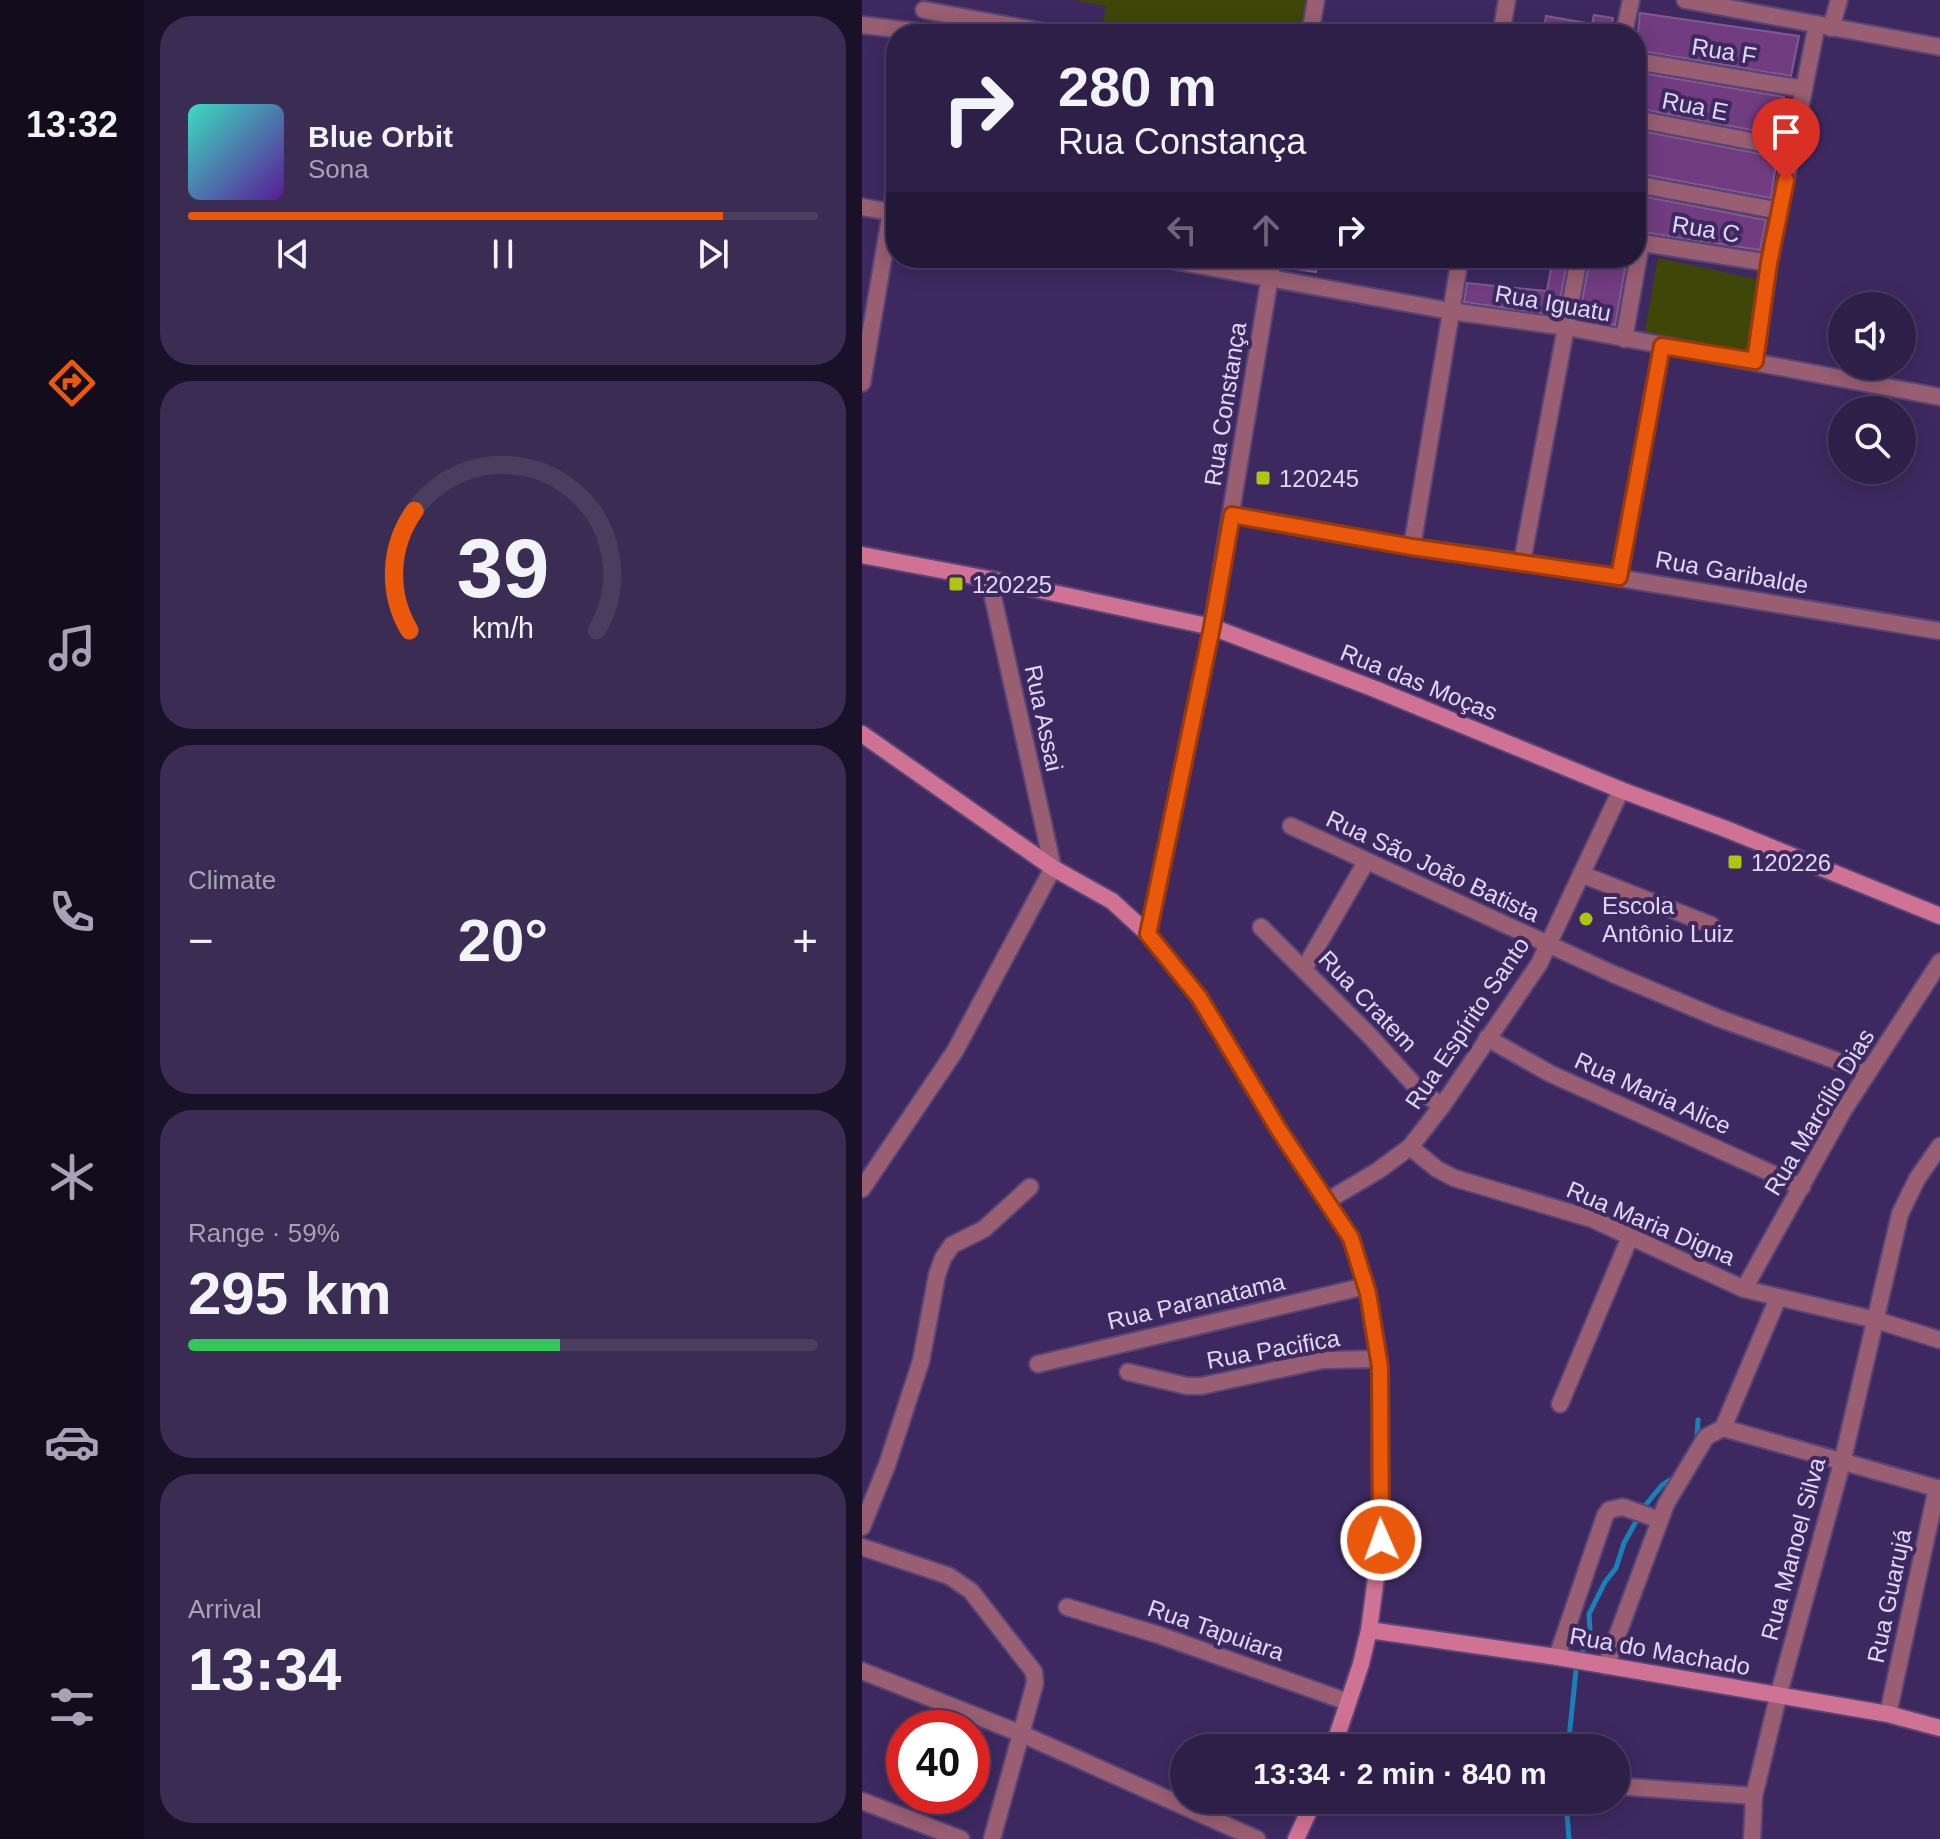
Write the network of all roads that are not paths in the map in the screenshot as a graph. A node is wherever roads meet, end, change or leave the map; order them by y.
1 (1316, 0) edge
2 (1507, 0) edge
3 (1631, 0) edge
4 (1685, 0) edge
5 (1839, 0) edge
6 (925, 5) edge
7 (1011, 24) edge
8 (1312, 24) edge
9 (1503, 24) edge
10 (1626, 24) edge
11 (862, 25) edge
12 (1824, 26) junction
13 (886, 28) edge
14 (1940, 47) edge
15 (1646, 63) edge
16 (1804, 89) junction
17 (1646, 121) edge
18 (1792, 149) junction
19 (1646, 186) edge
20 (862, 207) edge
21 (1780, 211) junction
22 (886, 212) edge
23 (1646, 243) edge
24 (886, 256) edge
25 (1769, 263) junction
26 (1209, 268) edge
27 (1271, 268) edge
28 (1458, 268) edge
29 (1577, 268) edge
30 (1635, 268) edge
31 (1269, 280) junction
32 (1450, 311) junction
33 (1566, 327) junction
34 (1624, 339) junction
35 (1662, 346) junction
36 (1755, 361) junction
37 (862, 383) edge
38 (1940, 397) edge
39 (1232, 515) junction
40 (1412, 547) junction
41 (862, 555) edge
42 (1522, 562) junction
43 (1619, 577) junction
44 (989, 579) junction
45 (1212, 627) junction
46 (1940, 631) edge
47 (862, 734) edge
48 (1621, 790) junction
49 (1291, 826) dead end
50 (1366, 862) junction
51 (1053, 868) junction
52 (1581, 874) junction
53 (1940, 916) edge
54 (1711, 925) dead end
55 (1261, 927) dead end
56 (1148, 934) junction
57 (1549, 945) junction
58 (1940, 962) edge
59 (1304, 969) junction
60 (1487, 1038) junction
61 (1868, 1072) junction
62 (1442, 1106) junction
63 (1940, 1146) edge
64 (1410, 1147) junction
65 (1030, 1187) dead end
66 (1802, 1187) junction
67 (862, 1189) edge
68 (1327, 1201) junction
69 (1630, 1237) junction
70 (1366, 1286) junction
71 (1744, 1289) junction
72 (1778, 1298) junction
73 (1876, 1320) junction
74 (1940, 1340) edge
75 (1379, 1359) junction
76 (1038, 1364) dead end
77 (1128, 1372) dead end
78 (1560, 1404) dead end
79 (1723, 1428) junction
80 (1842, 1463) junction
81 (1938, 1489) edge
82 (1660, 1520) junction
83 (862, 1527) edge
84 (862, 1547) edge
85 (1067, 1607) dead end
86 (1369, 1630) junction
87 (1562, 1658) junction
88 (1600, 1665) junction
89 (862, 1671) edge
90 (1778, 1697) junction
91 (1348, 1702) junction
92 (1888, 1714) junction
93 (1940, 1728) edge
94 (1022, 1734) junction
95 (1338, 1734) edge
96 (1630, 1787) edge
97 (1754, 1796) junction
98 (862, 1801) edge
99 (1308, 1814) edge
100 (961, 1839) edge
101 (992, 1839) edge
102 (1257, 1839) edge
103 (1296, 1839) edge
104 (1752, 1839) edge

1 - 8 street
2 - 9 street
3 - 10 street
4 - 12 street
5 - 12 street
6 - 7 street
11 - 13 street
12 - 14 street
12 - 16 street
15 - 16 street, Rua F
16 - 18 street
17 - 18 street, Rua E
18 - 21 street
19 - 21 street
20 - 22 street
21 - 25 street
23 - 25 street, Rua C
24 - 37 street
25 - 36 street
26 - 31 street, Rua Iguatu
27 - 31 street, Rua Constança
28 - 32 street
29 - 33 street
30 - 34 street
31 - 32 street, Rua Iguatu
31 - 39 street, Rua Constança
32 - 33 street, Rua Iguatu
32 - 40 street
33 - 34 street, Rua Iguatu
33 - 42 street
34 - 35 street, Rua Iguatu
35 - 36 street, Rua Iguatu
35 - 43 street
36 - 38 street, Rua Iguatu
39 - 40 street, Rua Garibalde
39 - 45 street, Rua Constança
40 - 42 street, Rua Garibalde
41 - 44 street, Rua das Moças
42 - 43 street, Rua Garibalde
43 - 46 street, Rua Garibalde
44 - 45 street, Rua das Moças
44 - 51 street, Rua Assai
45 - 48 street, Rua das Moças
45 - 56 street, Rua Constança
47 - 51 street
48 - 52 street, Rua Espírito Santo
48 - 53 street, Rua das Moças
49 - 50 street, Rua São João Batista
50 - 57 street, Rua São João Batista
50 - 59 street
51 - 56 street
51 - 67 street
52 - 54 street
52 - 57 street, Rua Espírito Santo
55 - 59 street, Rua Cratem
56 - 68 street
57 - 60 street, Rua Espírito Santo
57 - 61 street, Rua São João Batista
58 - 61 street, Rua Marcílio Dias
59 - 62 street, Rua Cratem
60 - 62 street, Rua Espírito Santo
60 - 66 street, Rua Maria Alice
61 - 66 street, Rua Marcílio Dias
62 - 64 street, Rua Espírito Santo
63 - 73 street, Rua Manoel Silva
64 - 68 street, Rua Espírito Santo
64 - 69 street, Rua Maria Digna
65 - 83 street
66 - 71 street, Rua Marcílio Dias
68 - 70 street
69 - 71 street, Rua Maria Digna
69 - 78 street
70 - 75 street
70 - 76 street, Rua Paranatama
71 - 72 street, Rua Maria Digna
72 - 73 street, Rua Maria Digna
72 - 79 street
73 - 74 street, Rua Maria Digna
73 - 80 street, Rua Manoel Silva
75 - 77 street, Rua Pacifica
75 - 86 street
79 - 80 street
79 - 82 street
80 - 81 street
80 - 90 street, Rua Manoel Silva
81 - 92 street, Rua Guarujá
82 - 87 street
82 - 88 street
84 - 94 street
85 - 91 street, Rua Tapuiara
86 - 87 street, Rua do Machado
86 - 91 street
87 - 88 street, Rua do Machado
88 - 90 street, Rua do Machado
89 - 94 street
90 - 92 street, Rua do Machado
90 - 97 street, Rua Manoel Silva
91 - 95 street
92 - 93 street, Rua do Machado
94 - 101 street
94 - 102 street
96 - 97 street
97 - 104 street, Rua Manoel Silva
98 - 100 street
99 - 103 street

